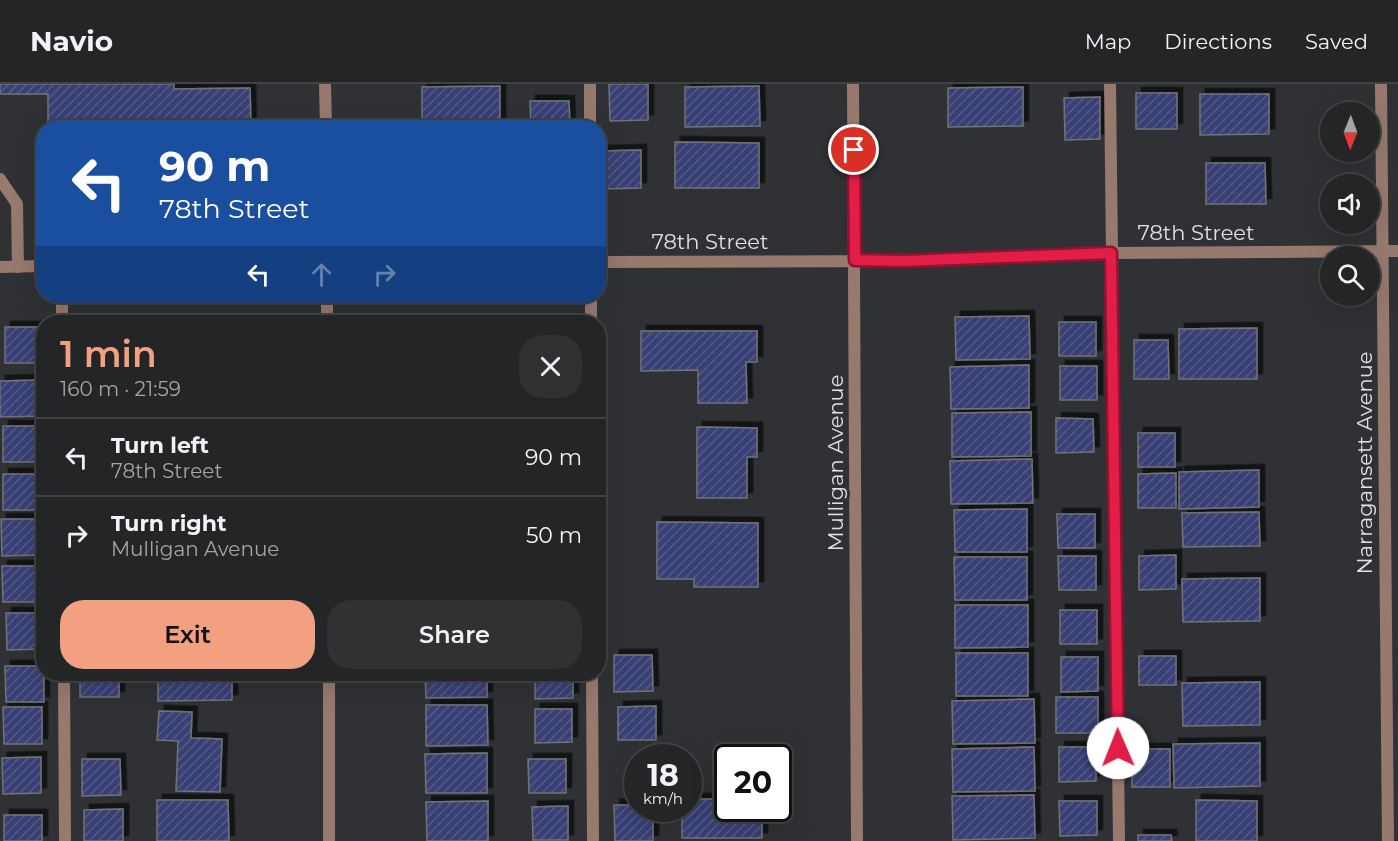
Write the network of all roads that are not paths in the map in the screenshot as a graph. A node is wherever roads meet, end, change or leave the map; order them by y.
1 (325, 84) edge
2 (590, 84) edge
3 (853, 84) edge
4 (1110, 84) edge
5 (1381, 84) edge
6 (326, 120) edge
7 (590, 120) edge
8 (0, 179) edge
9 (1383, 252) junction
10 (1398, 252) edge
11 (1111, 253) junction
12 (855, 260) junction
13 (606, 262) edge
14 (36, 266) edge
15 (0, 267) edge
16 (18, 267) junction
17 (64, 681) edge
18 (329, 681) edge
19 (592, 681) edge
20 (64, 841) edge
21 (329, 841) edge
22 (593, 841) edge
23 (857, 841) edge
24 (1119, 841) edge
25 (1388, 841) edge

1 - 6 street
2 - 7 street
3 - 12 street, Mulligan Avenue
4 - 11 street
5 - 9 street, Narragansett Avenue
8 - 16 street
9 - 10 street, 78th Street
9 - 11 street, 78th Street
9 - 25 street, Narragansett Avenue
11 - 12 street, 78th Street
11 - 24 street
12 - 13 street, 78th Street
12 - 23 street, Mulligan Avenue
14 - 16 street
15 - 16 street
17 - 20 street
18 - 21 street
19 - 22 street

